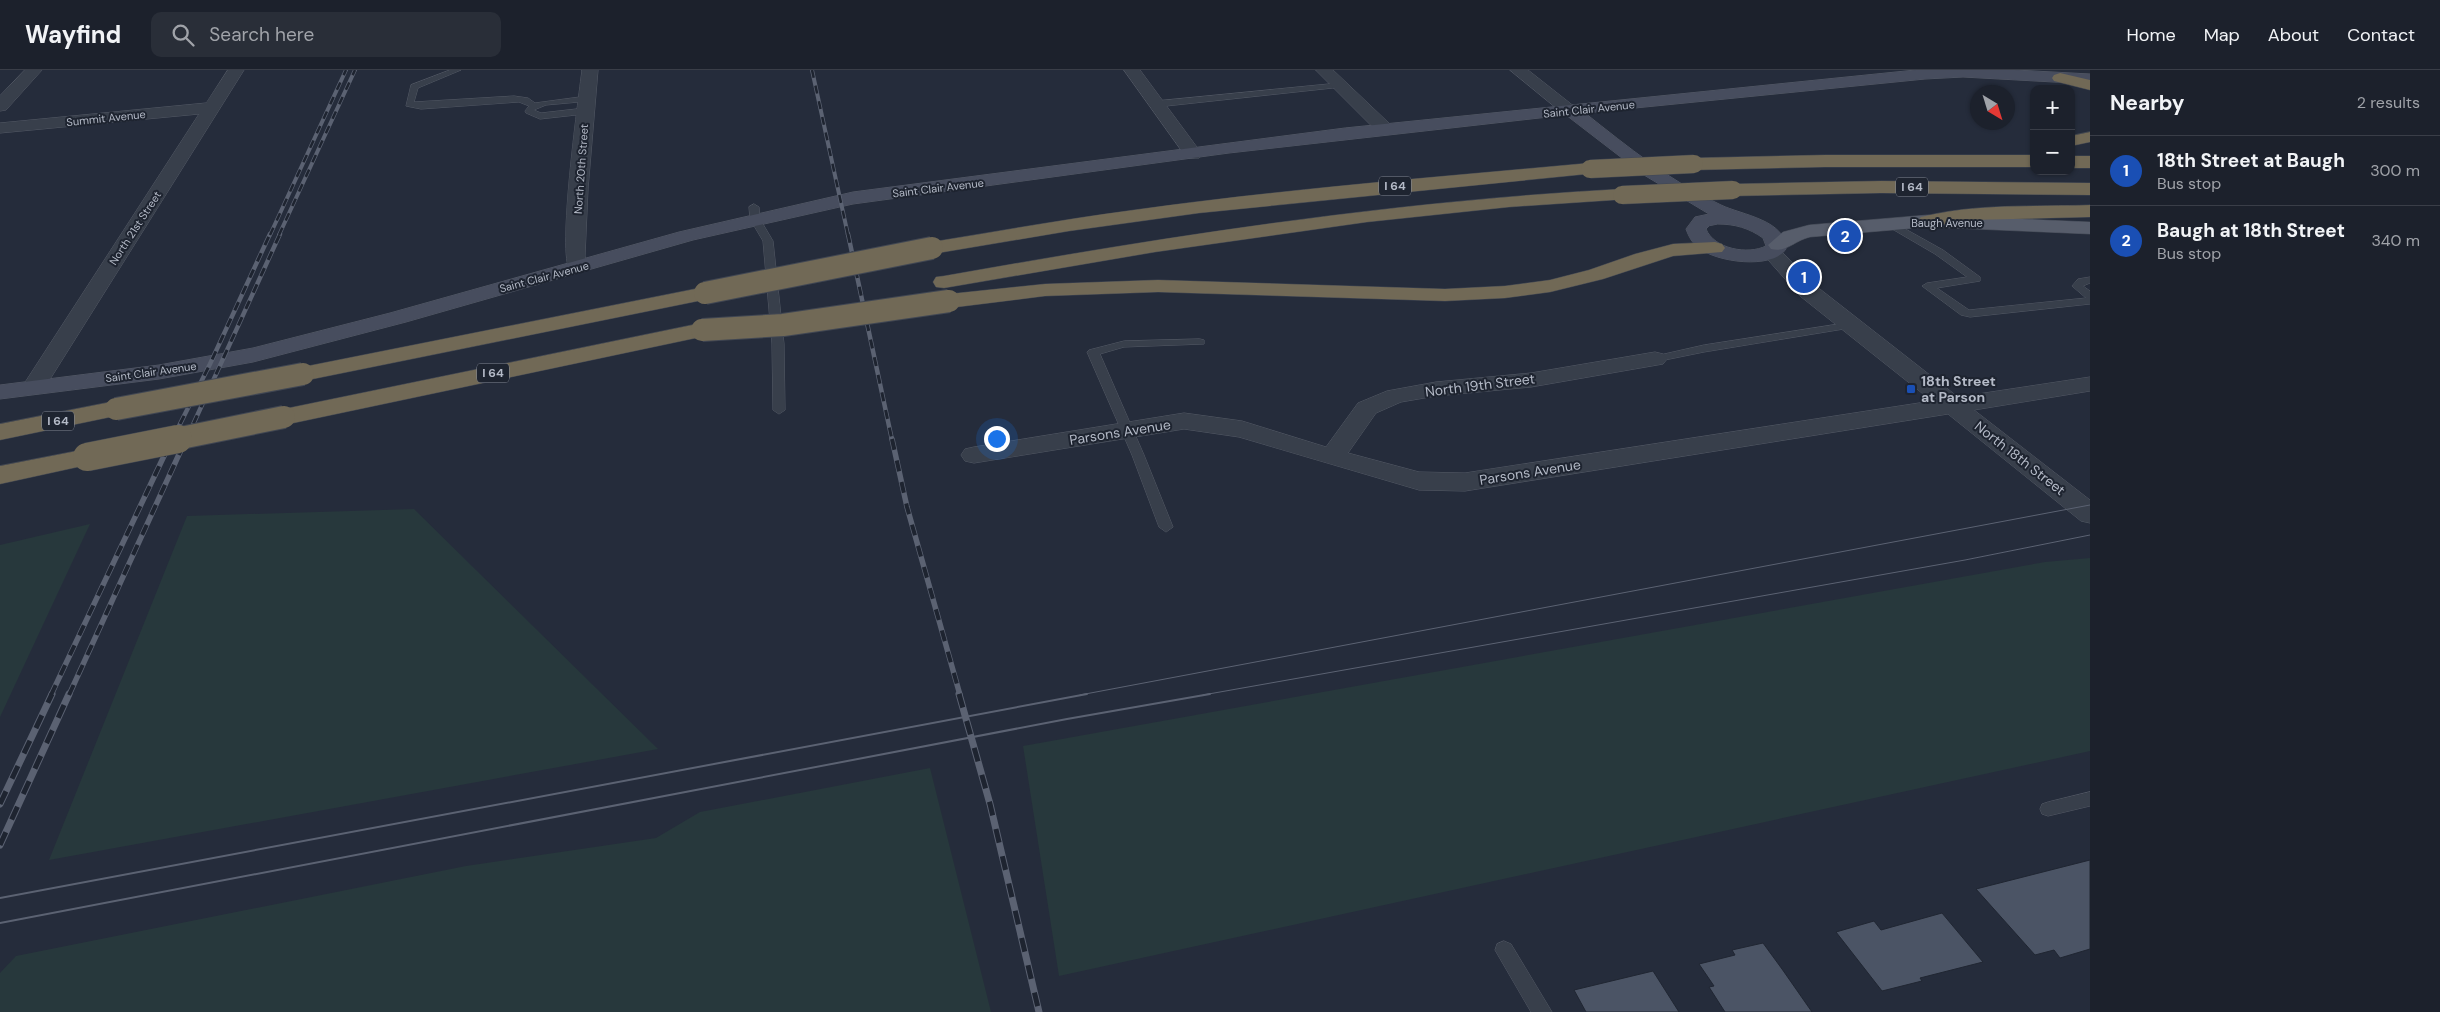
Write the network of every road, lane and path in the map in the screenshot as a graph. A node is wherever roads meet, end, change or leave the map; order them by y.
1 (34, 70) edge
2 (236, 70) edge
3 (457, 70) edge
4 (590, 70) edge
5 (1132, 70) edge
6 (1324, 70) edge
7 (1518, 70) edge
8 (1961, 71) edge
9 (2060, 78) junction
10 (2090, 79) edge
11 (1339, 85) junction
12 (2090, 85) edge
13 (1157, 104) junction
14 (586, 105) junction
15 (0, 106) edge
16 (533, 106) junction
17 (212, 108) junction
18 (1571, 111) junction
19 (0, 128) edge
20 (1386, 130) junction
21 (2090, 136) edge
22 (2075, 140) edge
23 (2030, 144) edge
24 (1193, 154) junction
25 (1825, 161) junction
26 (2030, 161) edge
27 (2075, 162) edge
28 (2090, 162) edge
29 (1661, 181) junction
30 (2090, 188) edge
31 (2090, 210) edge
32 (754, 213) junction
33 (1738, 220) junction
34 (1928, 221) junction
35 (1891, 224) junction
36 (1697, 226) junction
37 (2090, 228) edge
38 (1715, 248) junction
39 (1775, 249) junction
40 (1743, 256) junction
41 (576, 262) junction
42 (2090, 280) edge
43 (947, 291) junction
44 (1808, 291) junction
45 (2090, 296) edge
46 (2090, 301) edge
47 (1852, 325) junction
48 (1200, 342) dead end
49 (1655, 359) joint
50 (0, 377) edge
51 (38, 379) junction
52 (2090, 384) edge
53 (0, 392) edge
54 (1952, 405) junction
55 (779, 410) dead end
56 (1127, 430) junction
57 (0, 432) edge
58 (974, 455) dead end
59 (1332, 457) junction
60 (0, 475) edge
61 (2090, 514) edge
62 (1166, 527) dead end
63 (2090, 799) edge
64 (2048, 809) dead end
65 (1504, 950) dead end
66 (1542, 1012) edge

1 - 15 street
2 - 17 street, North 21st Street
3 - 16 lane
4 - 14 street, North 20th Street
5 - 13 street
6 - 11 street
7 - 18 street
8 - 9 main road, Saint Clair Avenue
8 - 18 main road, Saint Clair Avenue
9 - 10 main road, Saint Clair Avenue
9 - 12 highway
11 - 13 lane
11 - 20 street
13 - 24 street
14 - 16 lane
14 - 16 lane
14 - 41 street, North 20th Street
17 - 19 street, Summit Avenue
17 - 51 street, North 21st Street
18 - 20 main road, Saint Clair Avenue
18 - 29 main road
20 - 24 main road, Saint Clair Avenue
21 - 22 highway
23 - 25 highway
24 - 32 main road, Saint Clair Avenue
25 - 26 highway, I 64
25 - 57 highway, I 64, bridge
27 - 28 highway
29 - 33 main road
29 - 36 main road
30 - 43 highway, I 64, bridge
31 - 34 highway
32 - 41 main road, Saint Clair Avenue
32 - 55 lane
33 - 36 main road
33 - 39 main road
34 - 35 main road, Baugh Avenue
34 - 37 main road, Baugh Avenue
35 - 39 main road, Baugh Avenue
35 - 46 lane
36 - 38 main road
38 - 40 main road
38 - 43 highway
39 - 40 main road
39 - 44 street, North 18th Street
40 - 44 street, North 18th Street
41 - 51 main road, Saint Clair Avenue
42 - 45 lane
43 - 60 highway, I 64, bridge
44 - 47 street, North 18th Street
47 - 49 lane
47 - 54 street, North 18th Street
48 - 56 lane
49 - 59 street, North 19th Street
50 - 51 main road, Saint Clair Avenue
51 - 53 main road, Saint Clair Avenue
52 - 54 street, Parsons Avenue
54 - 59 street, Parsons Avenue
54 - 61 street, North 18th Street
56 - 58 street, Parsons Avenue
56 - 59 street, Parsons Avenue
56 - 62 lane
63 - 64 lane
65 - 66 lane

